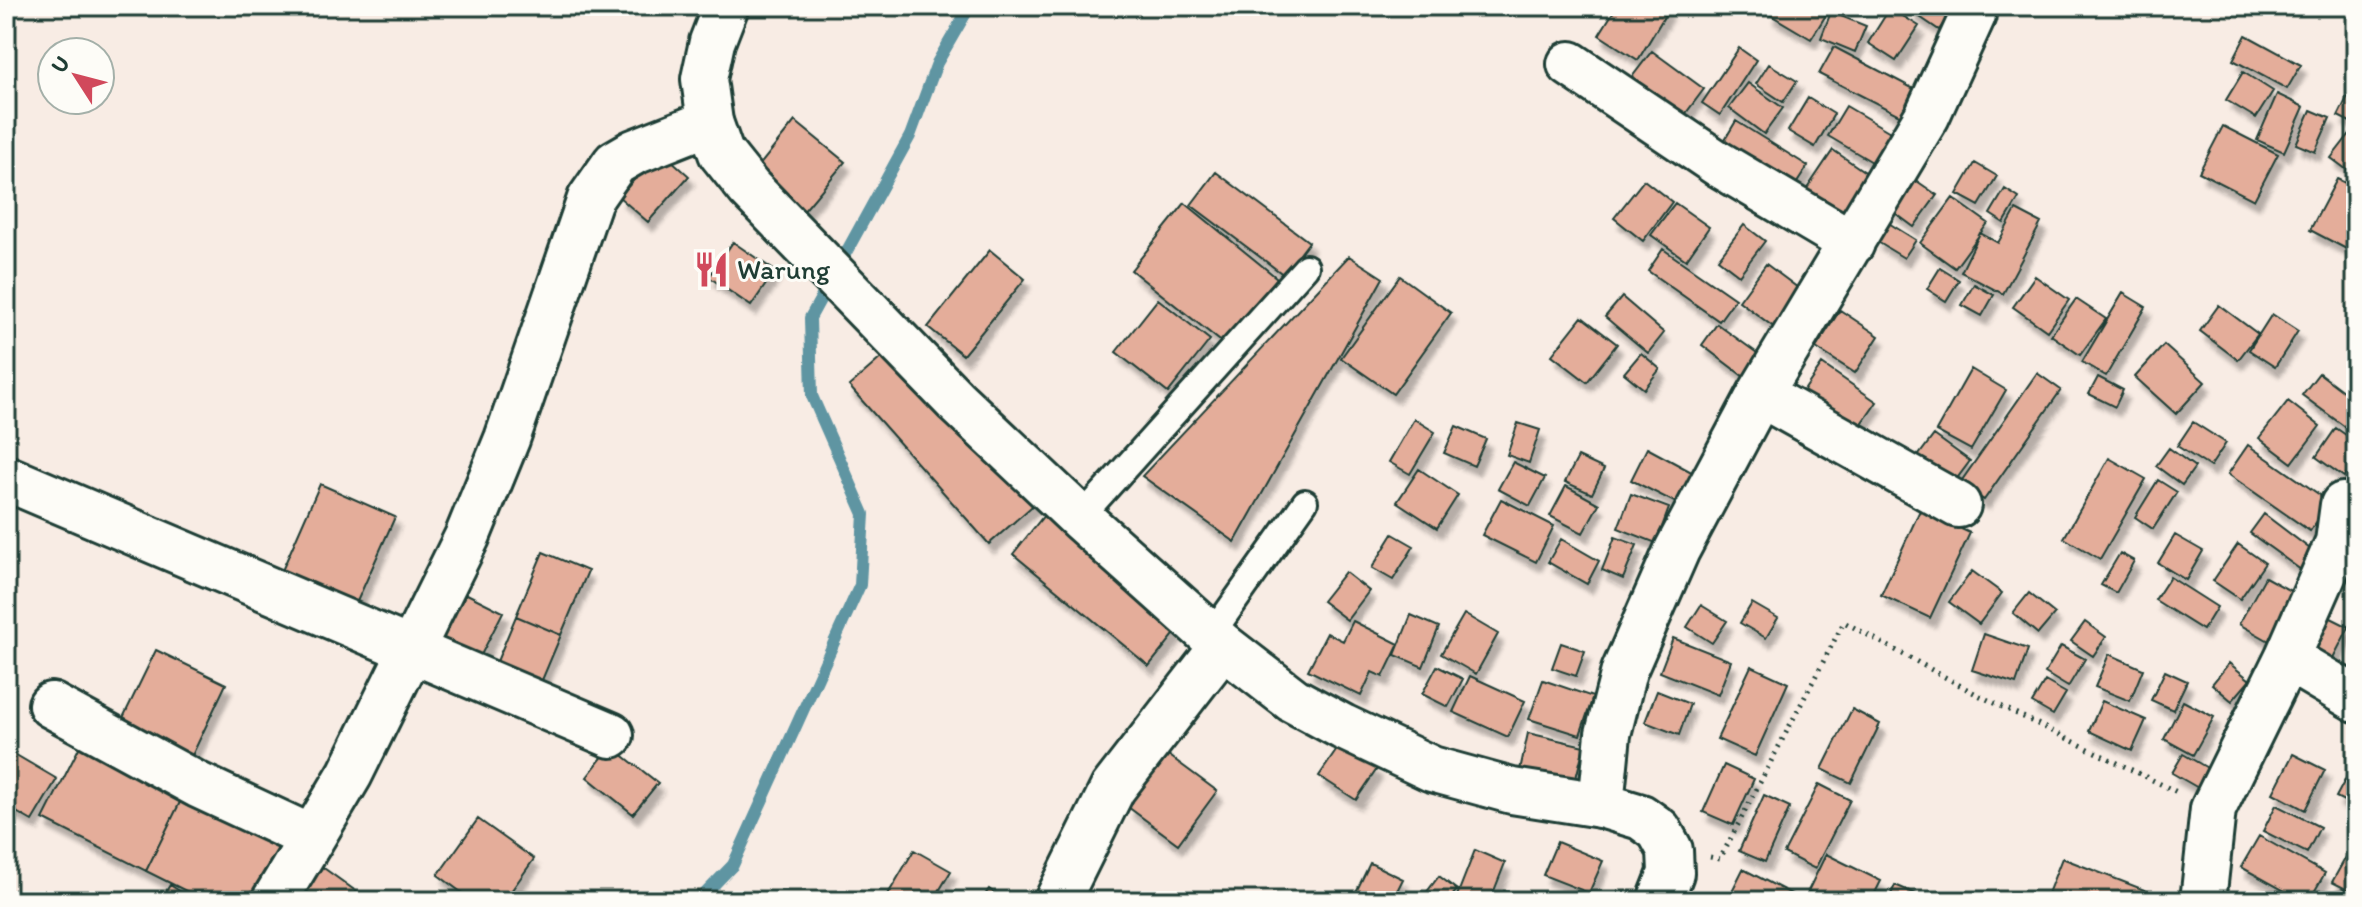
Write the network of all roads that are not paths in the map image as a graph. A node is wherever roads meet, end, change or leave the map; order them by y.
1 (726, 6) edge
2 (1973, 15) dead end
3 (1570, 64) dead end
4 (710, 122) junction
5 (1852, 243) junction
6 (1306, 267) dead end
7 (1760, 394) junction
8 (6, 478) edge
9 (1305, 502) dead end
10 (1958, 505) dead end
11 (2343, 505) dead end
12 (1080, 518) junction
13 (1217, 640) junction
14 (411, 650) junction
15 (2287, 658) junction
16 (2356, 699) edge
17 (51, 705) dead end
18 (611, 735) dead end
19 (1601, 805) junction
20 (312, 838) junction
21 (274, 901) edge
22 (1057, 901) edge
23 (1660, 901) edge
24 (2203, 901) edge

1 - 4 street
2 - 5 street
3 - 5 street
4 - 12 street
4 - 14 street
5 - 7 street
6 - 12 lane
7 - 10 street
7 - 19 street
8 - 14 street
9 - 13 lane
11 - 15 street
12 - 13 street
13 - 19 street
13 - 22 street
14 - 18 street
14 - 20 street
15 - 16 street
15 - 24 street
17 - 20 street
19 - 23 street
20 - 21 street

